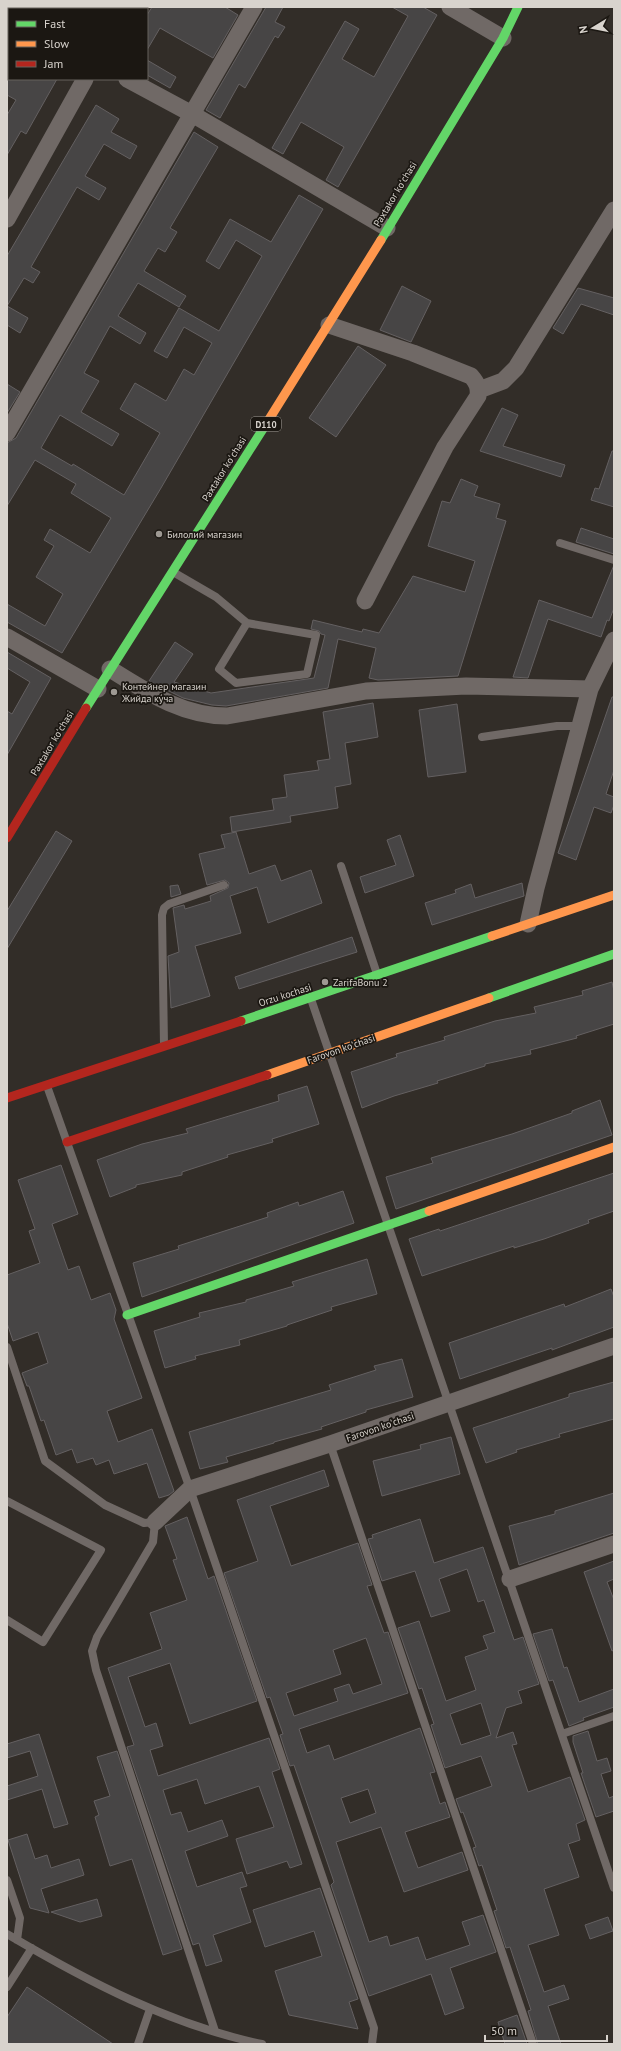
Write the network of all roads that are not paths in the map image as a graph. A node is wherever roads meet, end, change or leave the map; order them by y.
1 (254, 7) edge
2 (450, 7) edge
3 (518, 7) edge
4 (503, 38) junction
5 (85, 80) edge
6 (129, 80) edge
7 (192, 114) junction
8 (614, 210) edge
9 (7, 219) edge
10 (387, 228) junction
11 (329, 325) junction
12 (479, 390) junction
13 (7, 433) edge
14 (560, 543) dead end
15 (614, 560) edge
16 (172, 572) junction
17 (365, 601) dead end
18 (247, 623) junction
19 (7, 636) edge
20 (614, 640) edge
21 (110, 669) junction
22 (98, 689) junction
23 (590, 690) junction
24 (580, 726) junction
25 (482, 737) dead end
26 (7, 838) edge
27 (340, 866) dead end
28 (224, 885) dead end
29 (614, 895) edge
30 (528, 924) junction
31 (614, 954) edge
32 (377, 974) junction
33 (311, 998) junction
34 (164, 1046) junction
35 (329, 1054) junction
36 (46, 1084) junction
37 (7, 1098) edge
38 (67, 1142) junction
39 (614, 1147) edge
40 (388, 1226) junction
41 (128, 1315) junction
42 (614, 1346) edge
43 (7, 1347) edge
44 (448, 1404) junction
45 (330, 1444) junction
46 (190, 1489) junction
47 (7, 1501) edge
48 (155, 1522) junction
49 (614, 1544) edge
50 (510, 1579) junction
51 (7, 1620) edge
52 (614, 1716) edge
53 (562, 1734) junction
54 (7, 1880) edge
55 (614, 1888) edge
56 (7, 1934) edge
57 (17, 1940) junction
58 (32, 1948) junction
59 (7, 1987) edge
60 (150, 2009) junction
61 (215, 2031) junction
62 (138, 2044) edge
63 (262, 2044) edge
64 (372, 2044) edge
65 (533, 2044) edge

1 - 7 street
2 - 4 street
3 - 4 main road, Paxtakor koʻchasi / D110
4 - 10 main road, Paxtakor koʻchasi / D110
5 - 9 street
6 - 7 street
7 - 10 street
7 - 13 street
8 - 12 street
10 - 11 main road, Paxtakor koʻchasi / D110
11 - 12 street
11 - 16 main road, Paxtakor koʻchasi / D110
12 - 17 street
14 - 15 lane
16 - 18 lane
16 - 21 main road, Paxtakor koʻchasi / D110
18 - 18 lane
19 - 22 street
20 - 23 street
21 - 22 main road, Paxtakor koʻchasi / D110
21 - 23 street
22 - 26 main road, Paxtakor koʻchasi / D110
23 - 24 street
24 - 25 lane
24 - 30 street
27 - 32 lane
28 - 34 lane
29 - 30 main road, Orzu kochasi
30 - 32 main road, Orzu kochasi
31 - 35 main road, Farovon koʻchasi
32 - 33 main road, Orzu kochasi
33 - 34 main road, Orzu kochasi
33 - 35 lane
34 - 36 main road, Orzu kochasi
35 - 38 main road, Farovon koʻchasi
35 - 40 lane
36 - 37 main road, Orzu kochasi
36 - 38 lane
38 - 41 lane
39 - 40 main road
40 - 41 main road
40 - 44 lane
41 - 46 lane
42 - 44 street, Farovon koʻchasi
43 - 48 lane
44 - 45 street, Farovon koʻchasi
44 - 50 lane
45 - 46 street, Farovon koʻchasi
45 - 65 lane
46 - 48 street, Farovon koʻchasi
46 - 64 lane
47 - 51 lane
48 - 61 lane
49 - 50 street
50 - 53 lane
52 - 53 lane
53 - 55 lane
54 - 57 lane
56 - 57 lane
57 - 58 lane
58 - 59 lane
58 - 60 lane
60 - 61 lane
60 - 62 lane
61 - 63 lane

